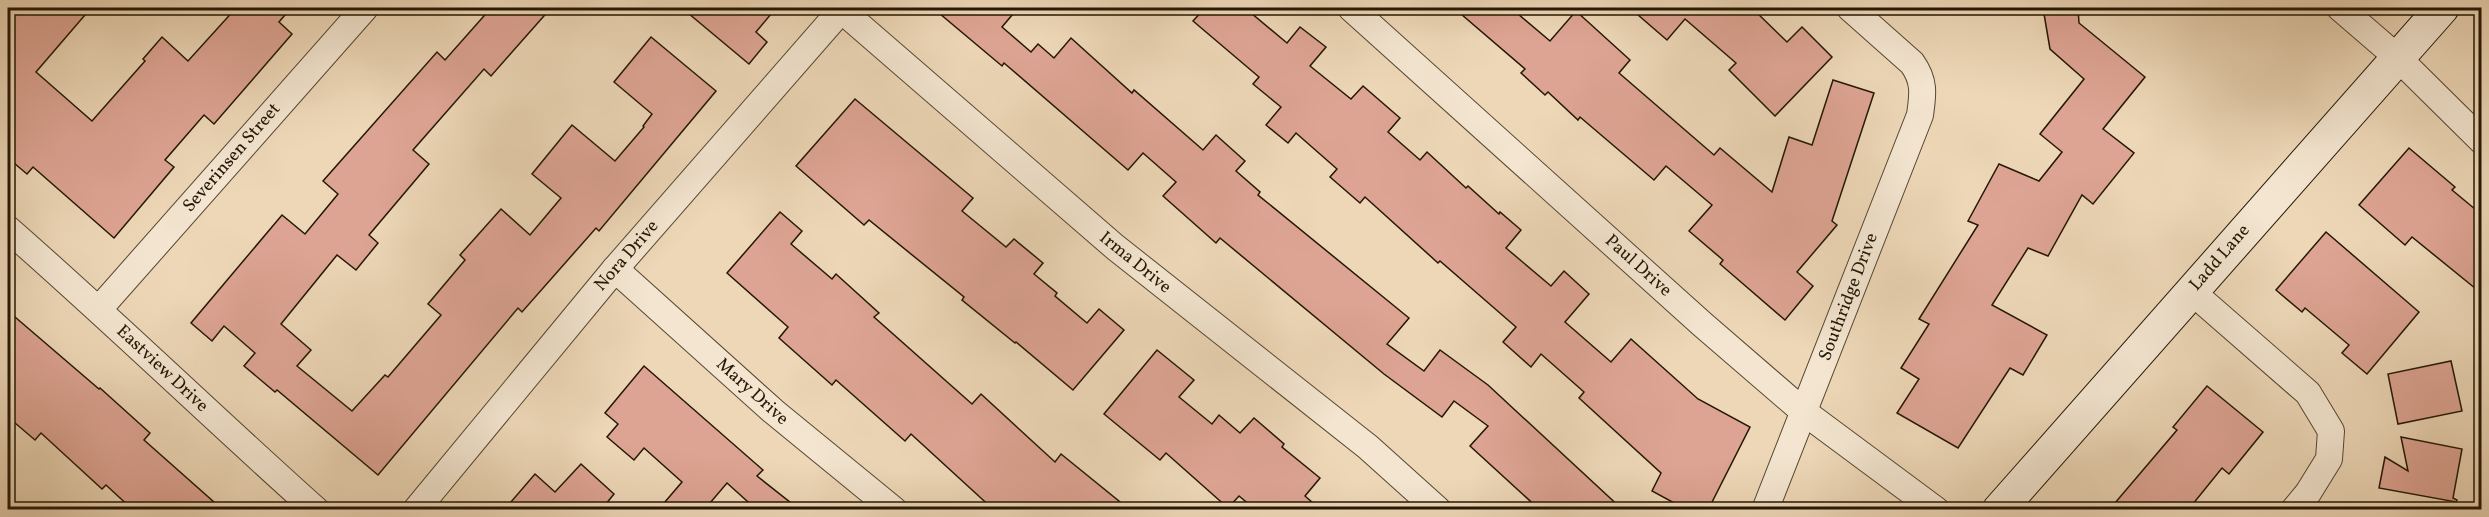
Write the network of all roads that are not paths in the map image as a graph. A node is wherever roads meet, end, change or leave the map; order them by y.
1 (365, 8) edge
2 (841, 8) edge
3 (1352, 8) edge
4 (1850, 8) edge
5 (2340, 8) edge
6 (2442, 8) edge
7 (2398, 58) junction
8 (2481, 141) edge
9 (8, 229) edge
10 (615, 269) junction
11 (2191, 291) junction
12 (99, 309) junction
13 (1804, 412) junction
14 (316, 510) edge
15 (416, 510) edge
16 (894, 510) edge
17 (1438, 510) edge
18 (1765, 510) edge
19 (1936, 510) edge
20 (1999, 510) edge
21 (2294, 510) edge

1 - 12 street, Severinsen Street
2 - 10 street, Nora Drive
2 - 17 street, Irma Drive
3 - 13 street, Paul Drive
4 - 13 street, Southridge Drive
5 - 7 street
6 - 7 street, Ladd Lane
7 - 8 street
7 - 11 street, Ladd Lane
9 - 12 street, Eastview Drive
10 - 15 street, Nora Drive
10 - 16 street, Mary Drive
11 - 20 street, Ladd Lane
11 - 21 street
12 - 14 street, Eastview Drive
13 - 18 street, Southridge Drive
13 - 19 street, Paul Drive

